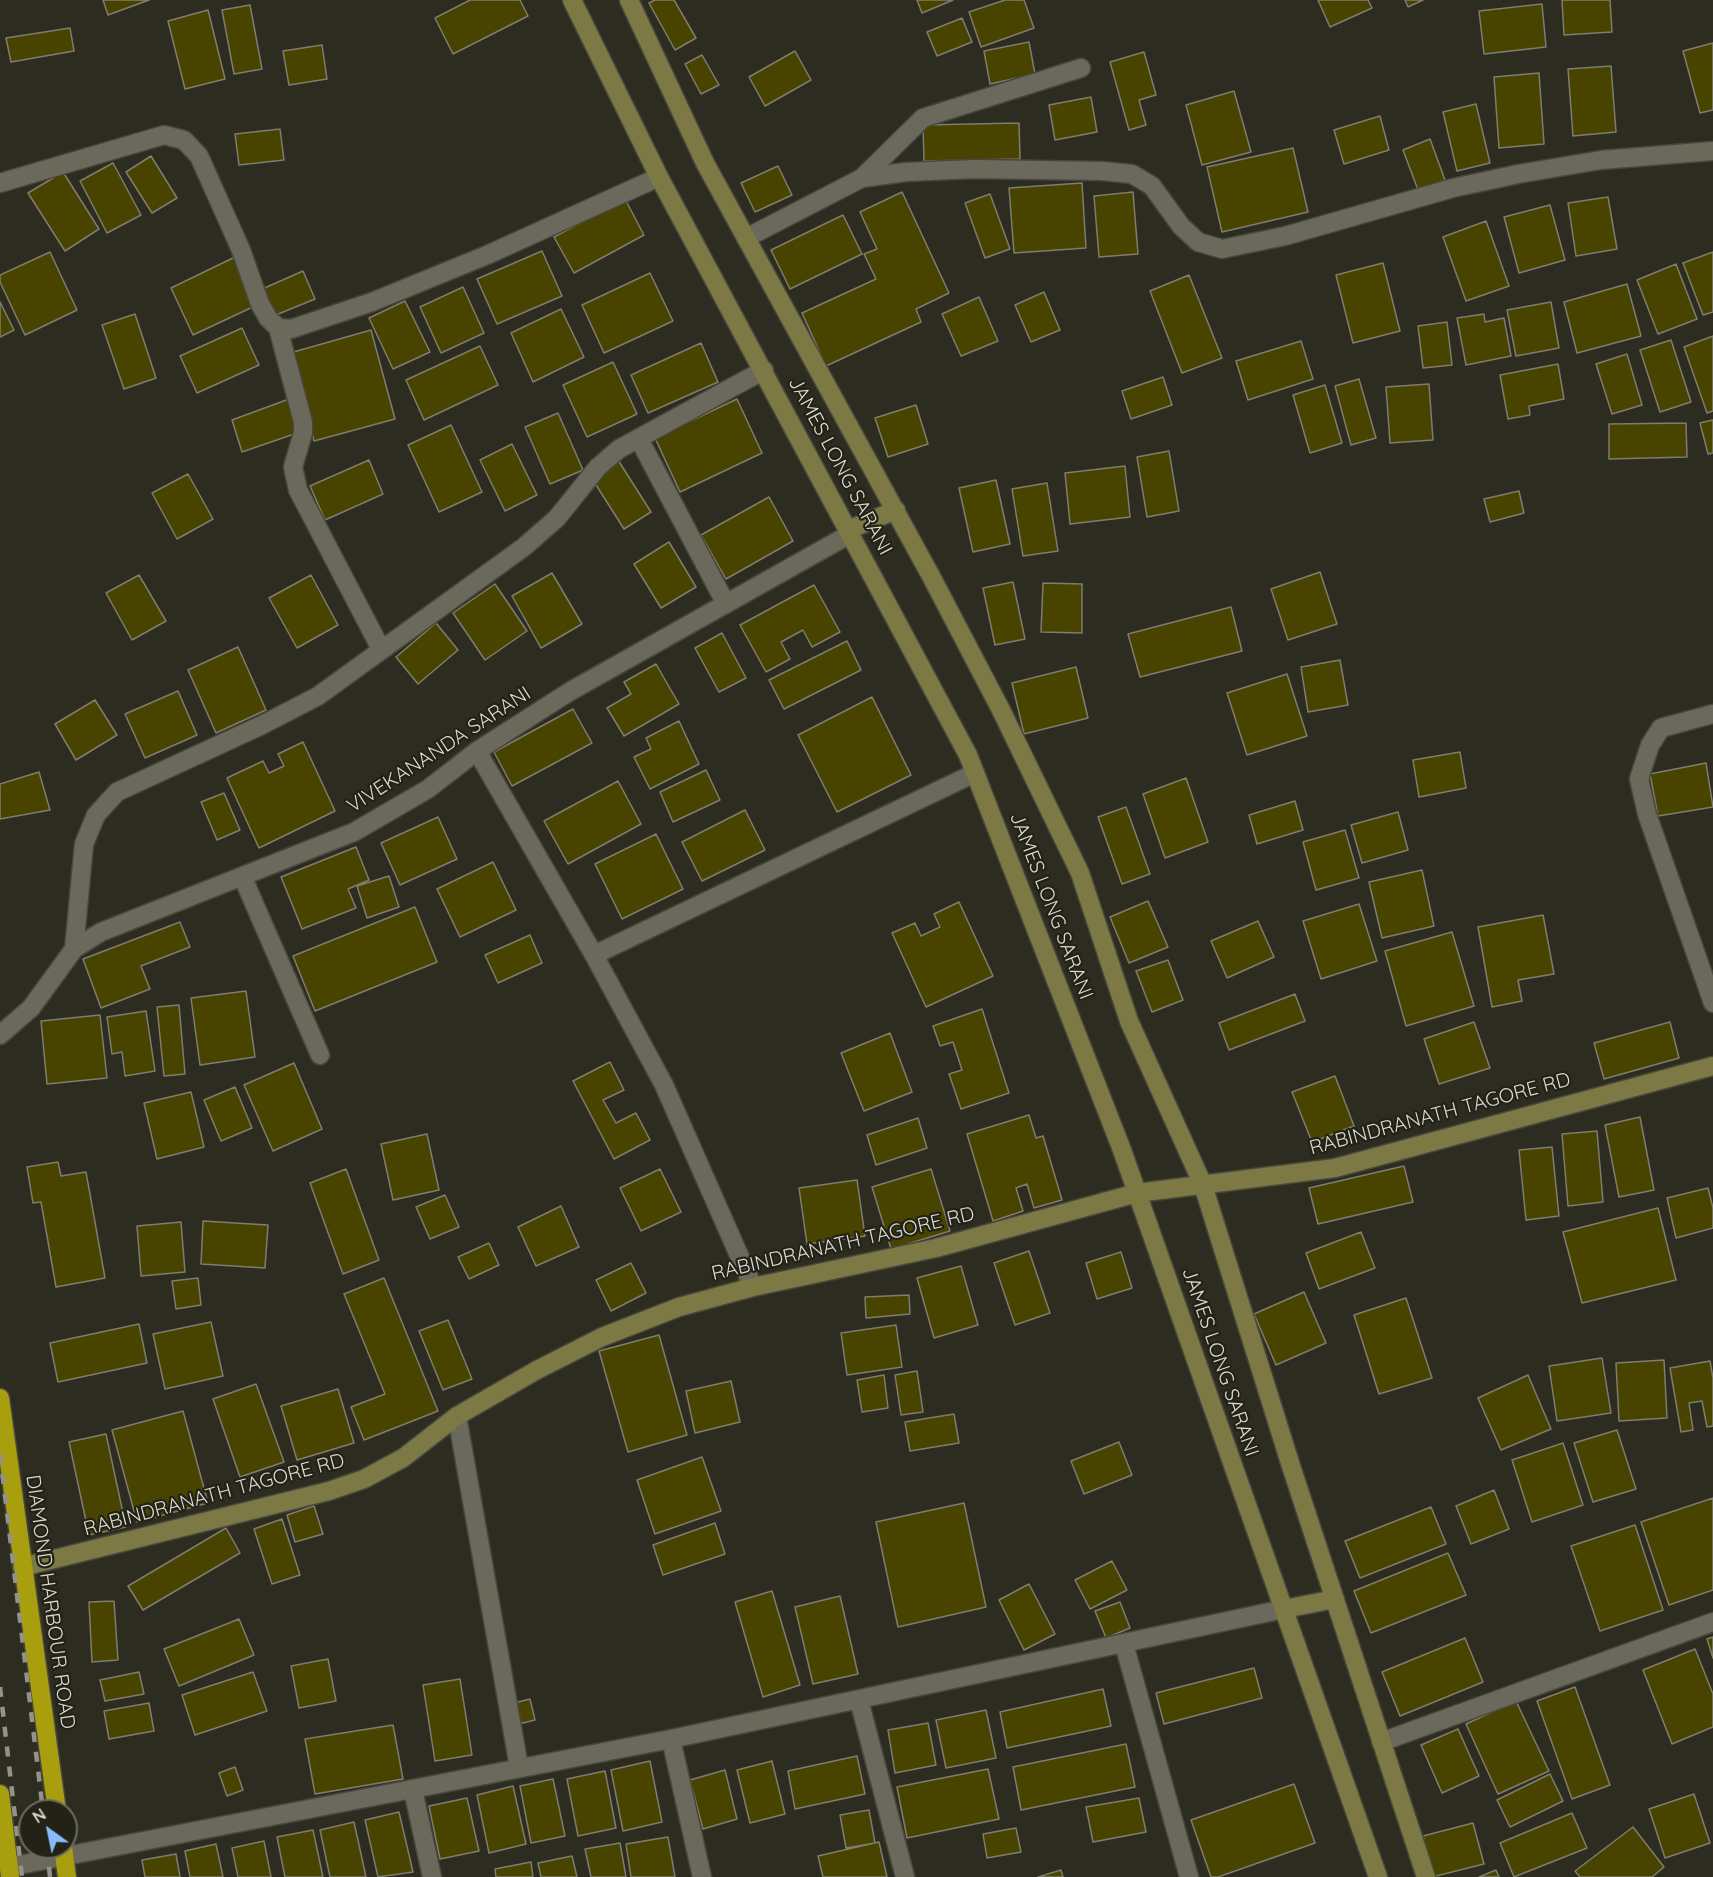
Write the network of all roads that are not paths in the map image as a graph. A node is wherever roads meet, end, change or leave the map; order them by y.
1 (572, 0) edge
2 (629, 0) edge
3 (1081, 68) dead end
4 (1713, 152) edge
5 (659, 177) junction
6 (862, 178) junction
7 (0, 183) edge
8 (746, 238) junction
9 (278, 328) junction
10 (764, 370) junction
11 (639, 439) junction
12 (896, 510) junction
13 (849, 532) junction
14 (726, 604) junction
15 (381, 649) junction
16 (1713, 714) edge
17 (477, 751) junction
18 (975, 773) junction
19 (243, 878) junction
20 (74, 949) junction
21 (594, 955) junction
22 (1713, 1003) edge
23 (0, 1035) edge
24 (320, 1055) dead end
25 (1713, 1066) edge
26 (1203, 1185) junction
27 (1137, 1193) junction
28 (753, 1287) junction
29 (0, 1398) edge
30 (457, 1416) junction
31 (22, 1567) junction
32 (1335, 1599) junction
33 (1284, 1609) junction
34 (1713, 1622) edge
35 (1124, 1644) junction
36 (860, 1700) junction
37 (671, 1739) junction
38 (1381, 1742) junction
39 (519, 1767) junction
40 (413, 1790) junction
41 (0, 1794) edge
42 (55, 1799) edge
43 (78, 1848) edge
44 (42, 1859) edge
45 (64, 1859) edge
46 (9, 1872) edge
47 (67, 1877) edge
48 (432, 1877) edge
49 (702, 1877) edge
50 (905, 1877) edge
51 (1190, 1877) edge
52 (1378, 1877) edge
53 (1426, 1877) edge

1 - 5 main road, JAMES LONG SARANI
2 - 8 main road
3 - 6 street
4 - 6 street
5 - 9 street
5 - 10 main road, JAMES LONG SARANI
6 - 8 street
7 - 9 street
8 - 12 main road
9 - 15 street
10 - 11 street
10 - 13 main road, JAMES LONG SARANI
11 - 14 street
11 - 15 street
12 - 13 main road
12 - 26 main road
13 - 14 street, VIVEKANANDA SARANI
13 - 18 main road, JAMES LONG SARANI
14 - 17 street, VIVEKANANDA SARANI
15 - 20 street
16 - 22 street
17 - 19 street, VIVEKANANDA SARANI
17 - 21 street
18 - 21 street
18 - 27 main road, JAMES LONG SARANI
19 - 20 street, VIVEKANANDA SARANI
19 - 24 street
20 - 23 street, VIVEKANANDA SARANI
21 - 28 street
25 - 26 main road, RABINDRANATH TAGORE RD
26 - 27 main road, RABINDRANATH TAGORE RD
26 - 32 main road
27 - 28 main road, RABINDRANATH TAGORE RD
27 - 33 main road, JAMES LONG SARANI
28 - 30 main road, RABINDRANATH TAGORE RD
29 - 31 highway, DIAMOND HARBOUR ROAD
30 - 31 main road, RABINDRANATH TAGORE RD
30 - 39 street
31 - 42 highway, DIAMOND HARBOUR ROAD
32 - 33 main road
32 - 38 main road
33 - 35 street
33 - 52 main road, JAMES LONG SARANI
34 - 38 street
35 - 36 street
35 - 51 street
36 - 37 street
36 - 50 street
37 - 39 street
37 - 49 street
38 - 53 main road
39 - 40 street
40 - 43 street
40 - 48 street
41 - 46 highway
44 - 46 street
45 - 47 highway

